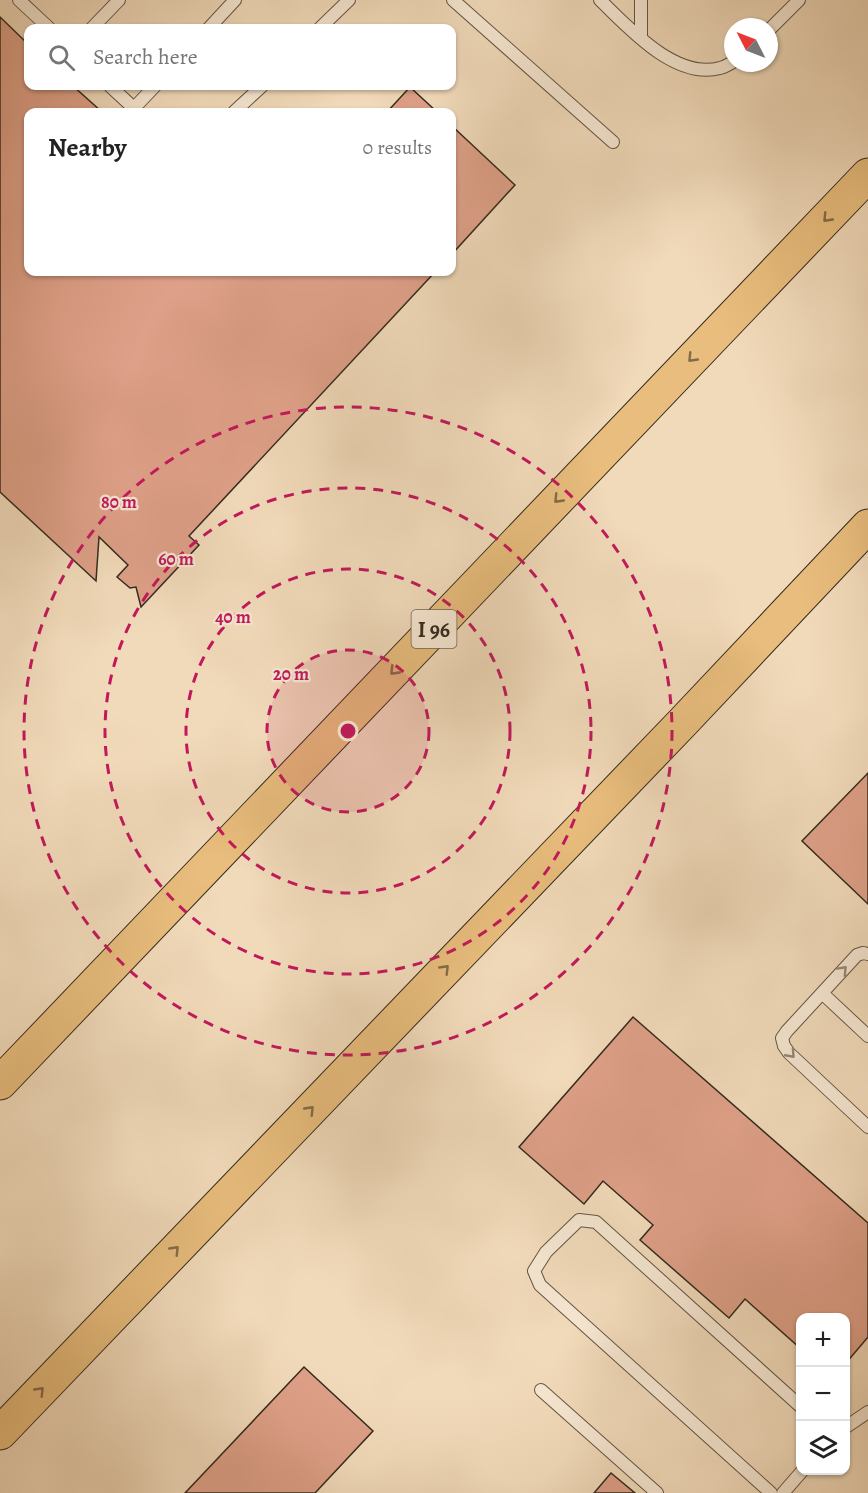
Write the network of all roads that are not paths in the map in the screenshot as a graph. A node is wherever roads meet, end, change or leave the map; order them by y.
1 (19, 0) edge
2 (119, 0) edge
3 (235, 0) edge
4 (349, 0) edge
5 (453, 0) edge
6 (600, 0) edge
7 (641, 0) edge
8 (799, 0) edge
9 (778, 21) edge
10 (45, 24) edge
11 (96, 24) edge
12 (213, 24) edge
13 (324, 24) edge
14 (641, 38) junction
15 (724, 66) edge
16 (114, 90) edge
17 (152, 90) edge
18 (258, 90) edge
19 (134, 108) edge
20 (138, 108) edge
21 (238, 108) edge
22 (613, 142) dead end
23 (868, 175) edge
24 (868, 526) edge
25 (868, 954) edge
26 (822, 993) junction
27 (868, 1036) edge
28 (0, 1083) edge
29 (868, 1127) edge
30 (541, 1390) dead end
31 (796, 1402) edge
32 (868, 1412) edge
33 (850, 1424) edge
34 (0, 1433) edge
35 (799, 1475) edge
36 (657, 1493) edge
37 (771, 1493) edge
38 (783, 1493) edge

1 - 10 lane
2 - 11 lane
3 - 12 lane
4 - 13 lane
5 - 22 lane
6 - 14 lane
7 - 14 lane
8 - 9 lane
14 - 15 lane
16 - 19 lane
17 - 20 lane
18 - 21 lane
23 -> 28 highway, I 96
34 -> 24 highway
26 -> 25 lane
26 - 27 lane
26 -> 29 lane
30 - 36 lane
31 - 37 lane
32 - 33 lane
35 - 38 lane

